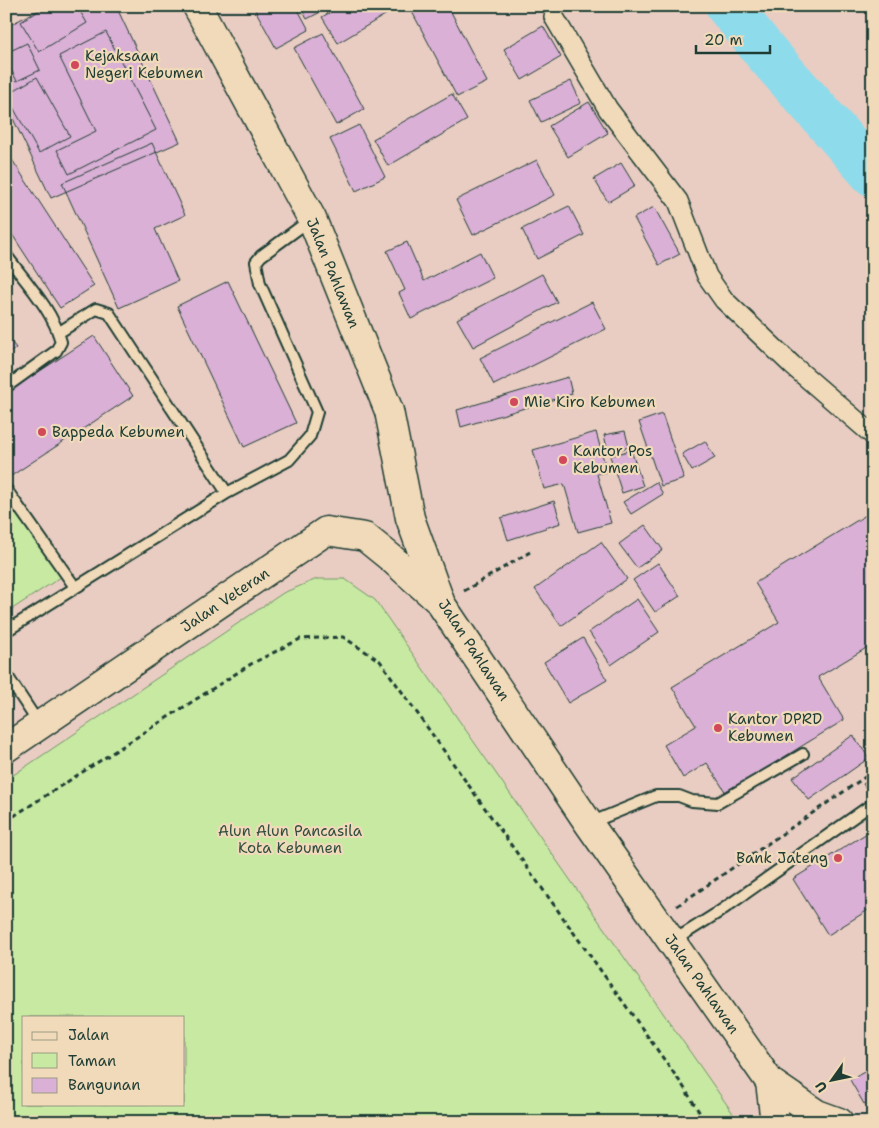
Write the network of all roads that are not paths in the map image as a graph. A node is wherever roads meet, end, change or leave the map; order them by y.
1 (197, 6) edge
2 (554, 17) dead end
3 (312, 219) junction
4 (6, 254) edge
5 (58, 332) junction
6 (6, 387) edge
7 (873, 435) edge
8 (6, 489) edge
9 (227, 493) junction
10 (75, 587) junction
11 (441, 604) junction
12 (6, 631) edge
13 (6, 674) edge
14 (40, 725) junction
15 (6, 748) edge
16 (802, 754) dead end
17 (868, 808) dead end
18 (589, 824) junction
19 (673, 941) junction
20 (770, 1082) junction
21 (775, 1122) edge
22 (840, 1122) edge

1 - 3 main road, Jalan Pahlawan
2 - 7 street
3 - 9 lane
3 - 11 main road, Jalan Pahlawan
4 - 5 lane
5 - 6 lane
5 - 9 lane
8 - 10 lane
9 - 10 lane
10 - 12 lane
11 - 14 main road, Jalan Veteran
11 - 18 main road, Jalan Pahlawan
13 - 14 lane
14 - 15 main road, Jalan Veteran
16 - 18 lane
17 - 19 lane
18 - 19 main road, Jalan Pahlawan
19 - 20 main road, Jalan Pahlawan
20 - 21 main road, Jalan Pahlawan
20 - 22 main road, Jalan Pahlawan

